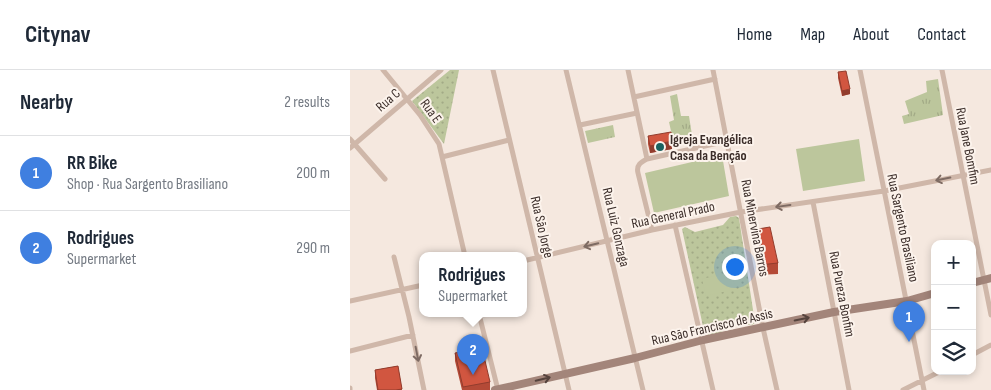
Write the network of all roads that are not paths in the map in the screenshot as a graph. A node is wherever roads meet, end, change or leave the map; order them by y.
1 (383, 70) edge
2 (441, 70) edge
3 (493, 70) edge
4 (566, 70) edge
5 (628, 70) edge
6 (713, 70) edge
7 (862, 70) edge
8 (942, 70) edge
9 (715, 79) junction
10 (634, 97) junction
11 (407, 99) junction
12 (637, 113) junction
13 (580, 125) junction
14 (509, 140) junction
15 (727, 141) junction
16 (351, 144) edge
17 (442, 157) junction
18 (647, 159) junction
19 (991, 170) edge
20 (962, 175) junction
21 (385, 180) dead end
22 (884, 191) junction
23 (812, 202) junction
24 (741, 212) junction
25 (675, 225) junction
26 (652, 230) junction
27 (607, 241) junction
28 (464, 252) edge
29 (394, 257) dead end
30 (538, 258) junction
31 (527, 260) edge
32 (987, 279) edge
33 (419, 286) edge
34 (402, 290) junction
35 (931, 294) edge
36 (350, 301) edge
37 (907, 301) junction
38 (834, 312) junction
39 (991, 315) edge
40 (480, 317) edge
41 (762, 328) junction
42 (413, 335) junction
43 (703, 340) junction
44 (991, 345) edge
45 (350, 351) edge
46 (976, 353) edge
47 (635, 358) junction
48 (566, 374) junction
49 (933, 375) edge
50 (922, 381) junction
51 (424, 390) edge
52 (497, 390) edge
53 (569, 390) edge
54 (643, 390) edge
55 (713, 390) edge
56 (777, 390) edge
57 (849, 390) edge
58 (904, 390) edge
59 (924, 390) edge

1 - 11 street, Rua E
2 - 11 street, Rua C
3 - 14 street, Rua São Jorge
4 - 13 street, Rua Luiz Gonzaga
5 - 10 street
6 - 9 street, Rua Minervina Barros
7 - 22 street, Rua Sargento Brasiliano
8 - 20 street, Rua Jane Bomfim
9 - 10 street
9 - 15 street, Rua Minervina Barros
10 - 12 street
11 - 16 street, Rua C
11 - 17 street, Rua E
12 - 13 street
12 - 18 street
13 - 27 street, Rua Luiz Gonzaga
14 - 17 street
14 - 30 street, Rua São Jorge
15 - 18 street
15 - 24 street, Rua Minervina Barros
16 - 21 street
17 - 28 street, Rua E
18 - 26 street
19 - 20 street, Rua General Prado
20 -> 22 street, Rua General Prado
20 - 32 street, Rua Jane Bomfim
22 - 23 street, Rua General Prado
22 - 37 street, Rua Sargento Brasiliano
23 -> 24 street, Rua General Prado
23 - 38 street, Rua Pureza Bonfim
24 - 25 street, Rua General Prado
24 - 41 street, Rua Minervina Barros
25 - 26 street, Rua General Prado
25 - 43 street
26 - 27 street, Rua General Prado
27 -> 30 street, Rua General Prado
27 - 47 street, Rua Luiz Gonzaga
29 - 34 street
30 - 31 street, Rua General Prado
30 - 48 street, Rua São Jorge
32 - 39 street, Rua Jane Bomfim
33 - 34 street
34 - 36 street
34 - 42 street
35 - 37 street, Rua São Francisco de Assis
37 - 38 street, Rua São Francisco de Assis
37 - 50 street, Rua Sargento Brasiliano
41 -> 38 street, Rua São Francisco de Assis
38 - 57 street, Rua Pureza Bonfim
40 - 52 street
41 - 43 street, Rua São Francisco de Assis
41 - 56 street, Rua Minervina Barros
42 - 45 street
42 -> 51 street
43 - 47 street, Rua São Francisco de Assis
43 - 55 street
44 - 46 street
47 - 48 street, Rua São Francisco de Assis
47 - 54 street, Rua Luiz Gonzaga
52 -> 48 street, Rua São Francisco de Assis
48 - 53 street, Rua São Jorge
49 - 50 street
50 - 58 street
50 - 59 street, Rua Sargento Brasiliano

